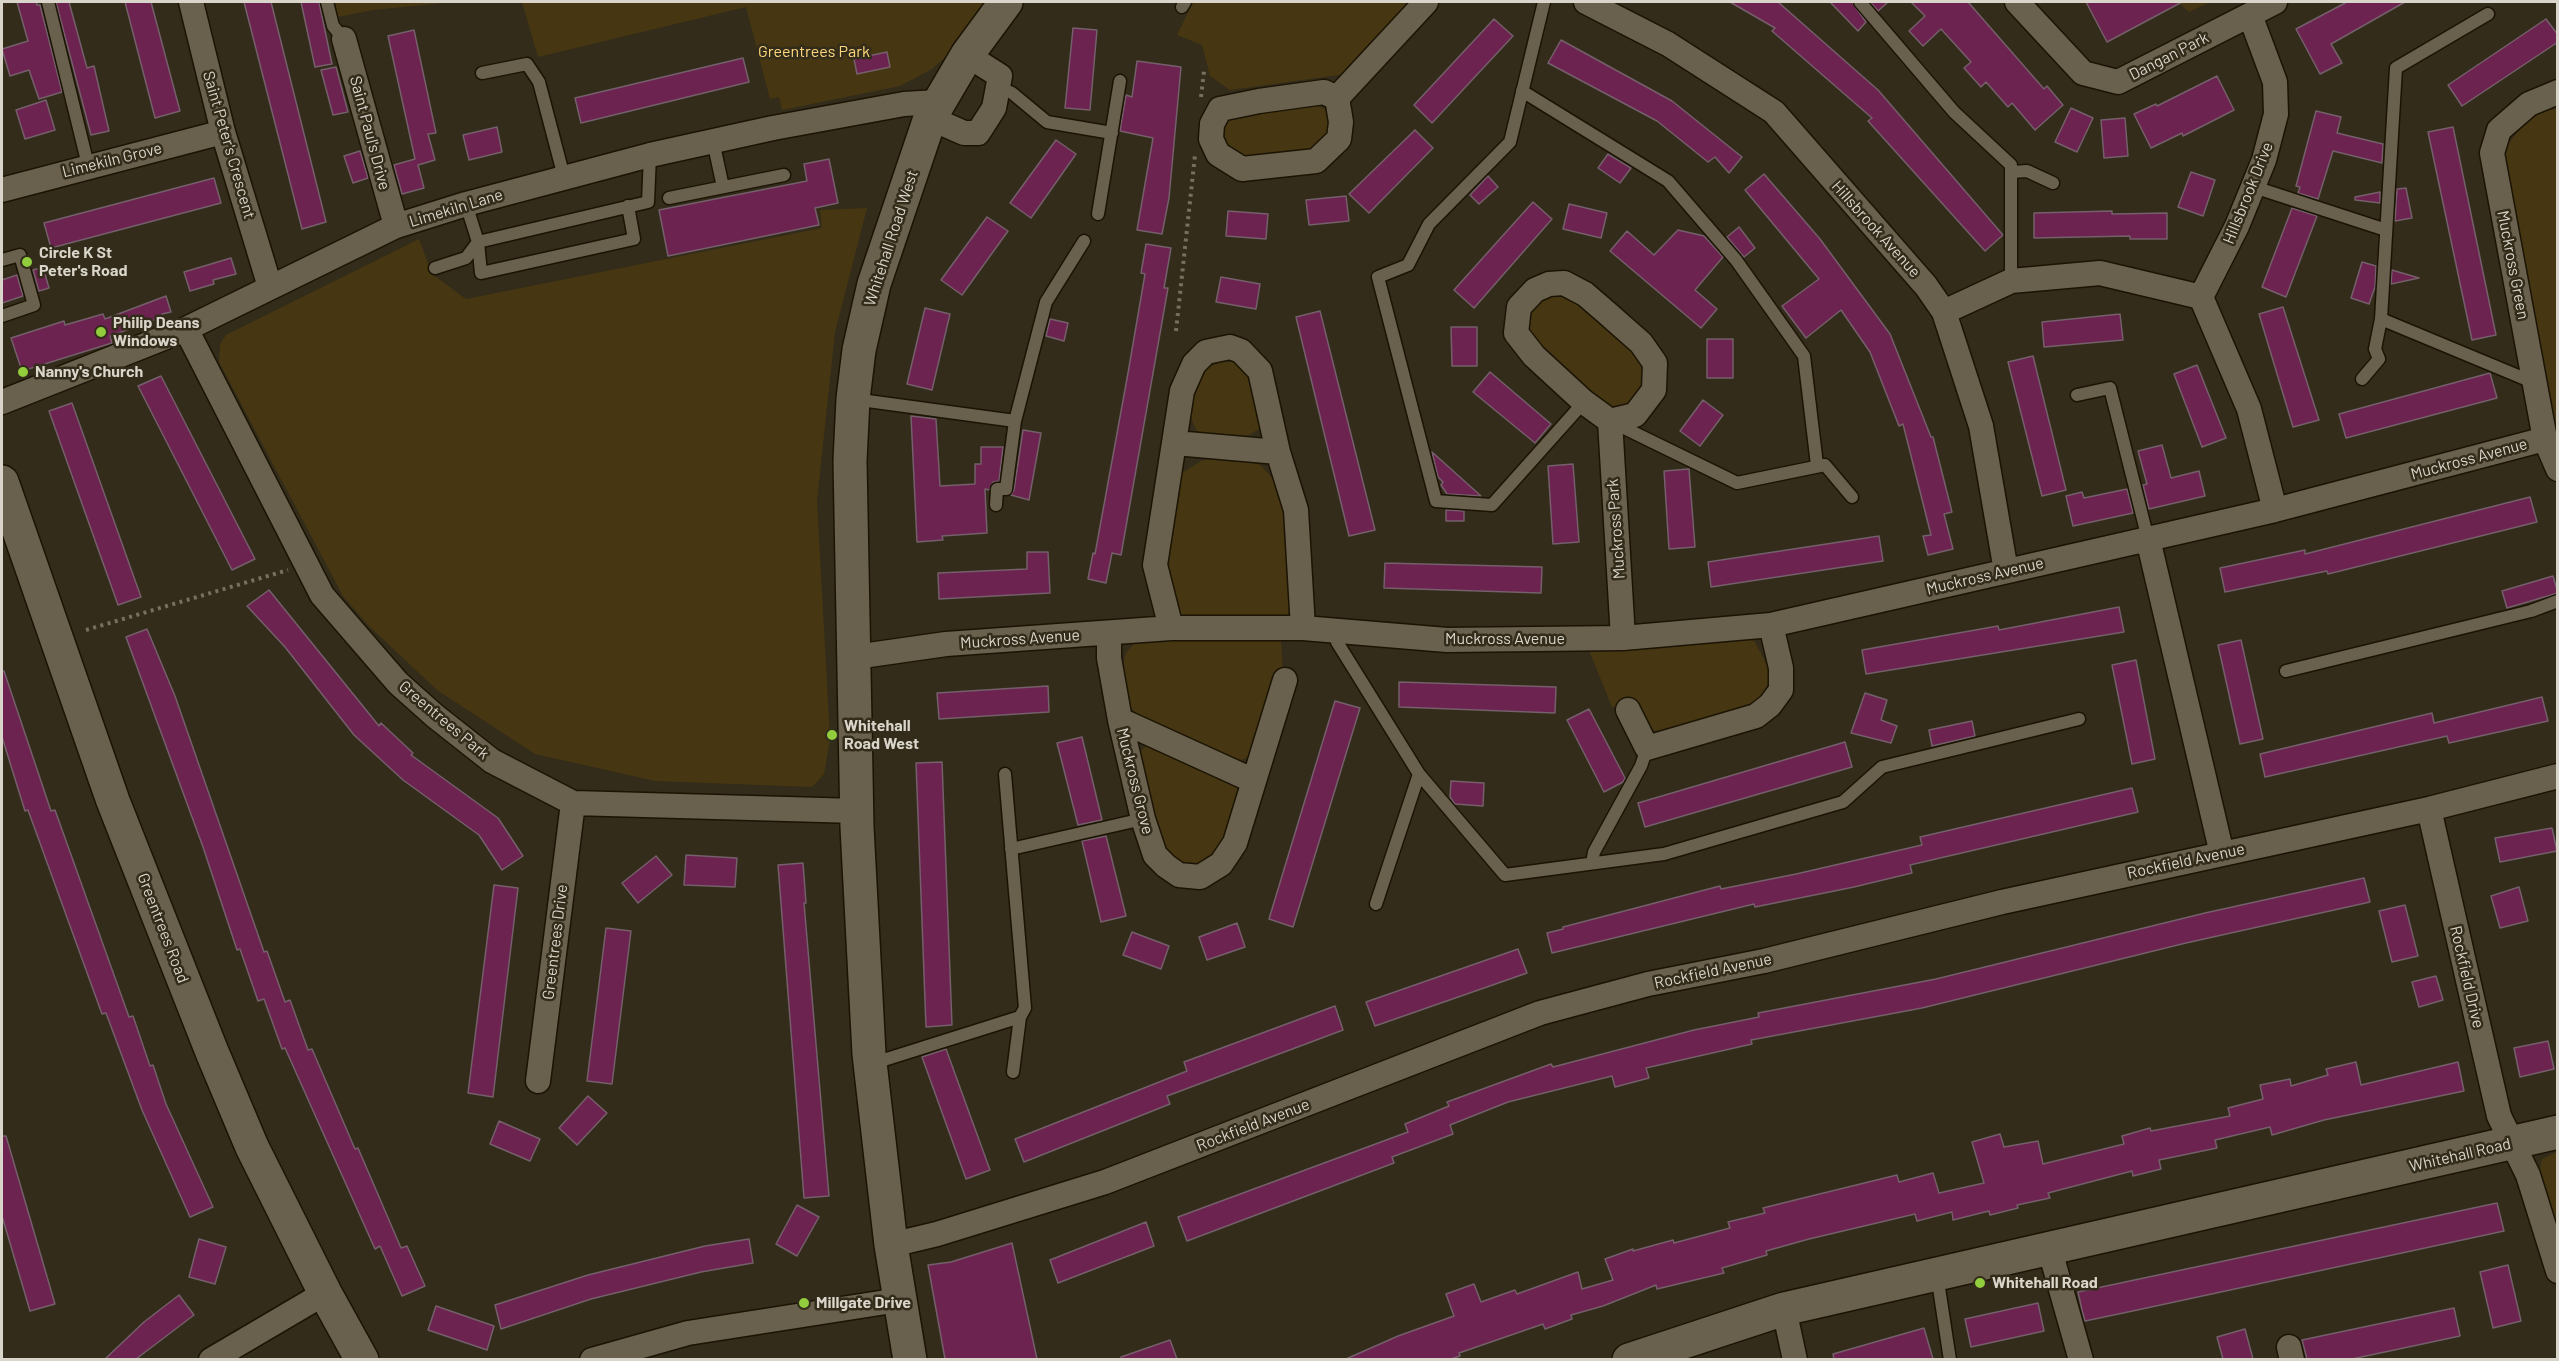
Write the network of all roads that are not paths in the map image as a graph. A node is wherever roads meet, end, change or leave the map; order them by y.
1 (48, 2) edge
2 (191, 2) edge
3 (327, 2) edge
4 (1006, 2) edge
5 (1426, 2) edge
6 (1544, 2) edge
7 (1586, 2) edge
8 (1860, 2) edge
9 (2017, 2) edge
10 (2275, 2) edge
11 (2488, 14) dead end
12 (2250, 15) junction
13 (344, 39) joint
14 (967, 55) junction
15 (482, 73) dead end
16 (1120, 81) dead end
17 (998, 87) junction
18 (1522, 91) junction
19 (2558, 92) edge
20 (1337, 98) junction
21 (934, 110) junction
22 (223, 132) junction
23 (1112, 133) junction
24 (713, 141) junction
25 (650, 155) junction
26 (88, 165) junction
27 (2012, 172) junction
28 (784, 175) dead end
29 (564, 177) junction
30 (2053, 183) dead end
31 (2254, 186) junction
32 (723, 187) junction
33 (2, 190) edge
34 (669, 198) dead end
35 (466, 204) junction
36 (628, 206) junction
37 (1098, 214) dead end
38 (396, 226) junction
39 (2386, 230) junction
40 (1084, 241) dead end
41 (478, 242) junction
42 (2, 260) edge
43 (435, 267) dead end
44 (2011, 281) junction
45 (270, 287) junction
46 (2201, 297) junction
47 (1944, 312) junction
48 (2, 316) edge
49 (2381, 319) junction
50 (186, 329) junction
51 (2362, 379) dead end
52 (2536, 384) junction
53 (2077, 395) dead end
54 (853, 399) junction
55 (2, 402) edge
56 (1584, 402) junction
57 (1610, 420) junction
58 (1016, 421) junction
59 (2545, 439) junction
60 (1175, 443) junction
61 (1278, 452) junction
62 (1817, 465) junction
63 (2558, 469) edge
64 (2, 482) edge
65 (1852, 497) dead end
66 (996, 505) dead end
67 (2275, 510) junction
68 (2148, 539) junction
69 (2006, 571) junction
70 (2558, 601) edge
71 (1771, 625) junction
72 (1171, 628) junction
73 (1303, 628) junction
74 (1338, 631) junction
75 (1109, 633) junction
76 (1623, 638) junction
77 (855, 657) junction
78 (2286, 671) dead end
79 (1285, 680) dead end
80 (1628, 710) dead end
81 (2079, 719) dead end
82 (1120, 720) junction
83 (1647, 748) junction
84 (1005, 774) dead end
85 (1419, 774) junction
86 (2558, 776) edge
87 (1254, 781) junction
88 (573, 803) junction
89 (2428, 809) junction
90 (857, 811) junction
91 (1143, 819) junction
92 (1011, 849) junction
93 (2222, 854) junction
94 (1592, 863) junction
95 (1376, 904) dead end
96 (1020, 1017) junction
97 (870, 1064) junction
98 (1013, 1072) dead end
99 (538, 1081) dead end
100 (2558, 1132) edge
101 (2514, 1143) junction
102 (891, 1245) junction
103 (2049, 1247) junction
104 (2558, 1271) edge
105 (1937, 1274) junction
106 (325, 1293) junction
107 (899, 1300) junction
108 (1784, 1309) junction
109 (211, 1359) edge
110 (362, 1359) edge
111 (592, 1359) edge
112 (910, 1359) edge
113 (1629, 1359) edge
114 (1796, 1359) edge
115 (1950, 1359) edge
116 (2081, 1359) edge

1 - 26 lane
2 - 22 street, Saint Peter's Crescent
3 - 13 lane
4 - 14 street, Whitehall Road West
5 - 20 street
6 - 18 lane
7 - 47 street, Hillsbrook Avenue
8 - 27 lane
9 - 12 street, Dangan Park
10 - 12 street, Dangan Park
11 - 39 lane
12 - 31 street, Hillsbrook Drive
13 - 38 street, Saint Paul's Drive
14 - 17 street
14 - 21 street, Whitehall Road West
15 - 29 lane
16 - 23 lane
17 - 21 street
17 - 23 lane
18 - 56 lane
18 - 62 lane
19 - 52 street, Muckross Green
20 - 20 street
21 - 24 street, Limekiln Lane
21 - 54 street, Whitehall Road West
22 - 26 street, Limekiln Grove
22 - 45 street, Saint Peter's Crescent
23 - 37 lane
24 - 25 street, Limekiln Lane
24 - 32 lane
25 - 29 street, Limekiln Lane
25 - 36 lane
26 - 33 street, Limekiln Grove
27 - 30 lane
27 - 44 lane
28 - 32 lane
29 - 35 street, Limekiln Lane
31 - 39 lane
31 - 46 street, Hillsbrook Drive
32 - 34 lane
35 - 38 street, Limekiln Lane
35 - 41 lane
36 - 41 lane
36 - 41 lane
38 - 45 street, Limekiln Lane
39 - 49 lane
40 - 58 lane
41 - 43 lane
42 - 48 lane
44 - 46 street
44 - 47 street
45 - 50 street, Limekiln Lane
46 - 67 street
47 - 69 street, Hillsbrook Avenue
49 - 51 lane
49 - 52 lane
50 - 55 street, Limekiln Lane
50 - 88 street, Greentrees Park
52 - 59 street, Muckross Green
53 - 68 lane
54 - 58 lane
54 - 77 street, Whitehall Road West
56 - 57 street
56 - 57 street
57 - 62 lane
57 - 76 street, Muckross Park
58 - 66 lane
59 - 63 street, Muckross Green
59 - 67 street, Muckross Avenue
60 - 61 street
60 - 61 street
60 - 72 street
61 - 73 street
62 - 65 lane
64 - 106 street, Greentrees Road
67 - 68 street, Muckross Avenue
68 - 69 street, Muckross Avenue
68 - 93 street
69 - 71 street, Muckross Avenue
70 - 78 lane
71 - 76 street, Muckross Avenue
71 - 83 street
72 - 73 street, Muckross Avenue
72 - 75 street, Muckross Avenue
73 - 74 street, Muckross Avenue
74 - 76 street, Muckross Avenue
74 - 85 lane
75 - 77 street, Muckross Avenue
75 - 82 street, Muckross Grove
77 - 90 street, Whitehall Road West
79 - 87 street, Muckross Grove
80 - 83 street
81 - 94 lane
82 - 87 street, Muckross Grove
82 - 91 street, Muckross Grove
83 - 94 lane
84 - 92 lane
85 - 94 lane
85 - 95 lane
86 - 89 street, Rockfield Avenue
87 - 91 street, Muckross Grove
88 - 90 street, Greentrees Park
88 - 99 street, Greentrees Drive
89 - 93 street, Rockfield Avenue
89 - 101 street, Rockfield Drive
90 - 97 street, Whitehall Road West
91 - 92 lane
92 - 96 lane
93 - 102 street, Rockfield Avenue
96 - 97 lane
96 - 98 lane
97 - 102 street, Whitehall Road West
100 - 101 street, Whitehall Road
101 - 103 street, Whitehall Road
101 - 104 street, Rockfield Drive
102 - 107 street, Whitehall Road West
103 - 105 street, Whitehall Road
103 - 116 street
105 - 108 street, Whitehall Road
105 - 115 lane
106 - 109 street
106 - 110 street, Greentrees Road
107 - 111 street
107 - 112 street, Whitehall Road West
108 - 113 street, Whitehall Road
108 - 114 street

